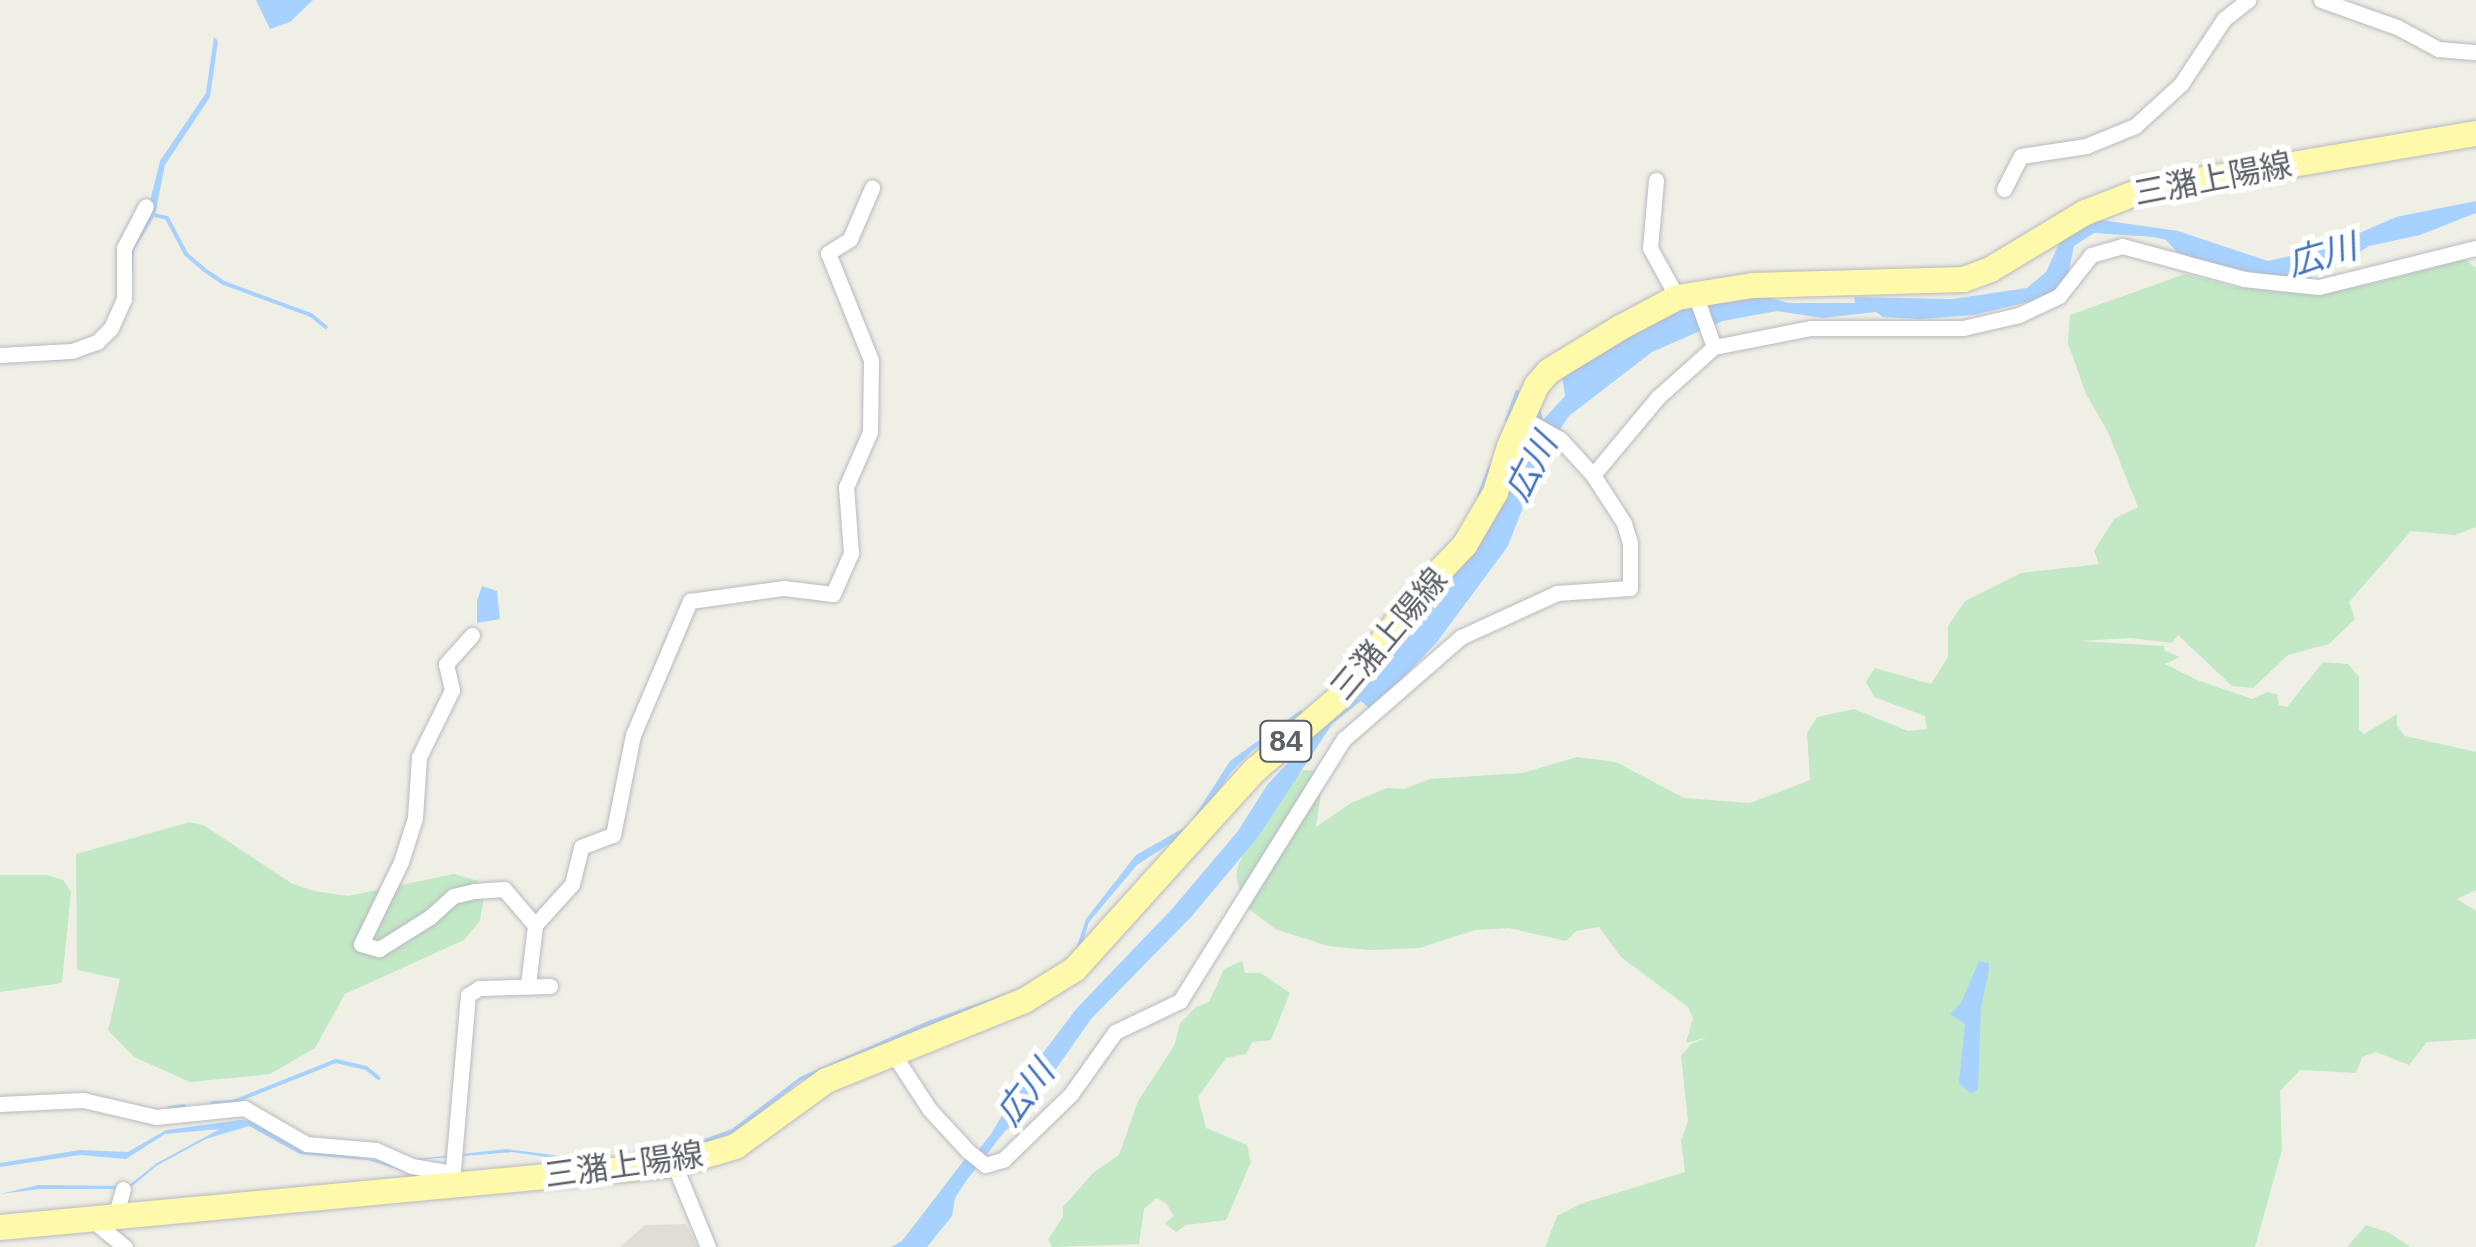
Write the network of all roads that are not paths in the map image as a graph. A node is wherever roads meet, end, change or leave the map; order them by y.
1 (2248, 0) edge
2 (2320, 0) edge
3 (2476, 52) edge
4 (2476, 133) edge
5 (1656, 180) dead end
6 (872, 188) dead end
7 (2004, 189) dead end
8 (146, 206) dead end
9 (2475, 249) edge
10 (1690, 298) junction
11 (1711, 340) junction
12 (0, 355) edge
13 (1525, 419) junction
14 (1593, 475) junction
15 (472, 635) dead end
16 (535, 925) junction
17 (528, 985) junction
18 (550, 986) dead end
19 (892, 1052) junction
20 (0, 1104) edge
21 (674, 1164) junction
22 (453, 1170) junction
23 (122, 1189) dead end
24 (103, 1218) junction
25 (0, 1227) edge
26 (125, 1247) edge
27 (708, 1247) edge

1 - 7 street
2 - 3 street
4 - 10 main road, 三潴上陽線 / 84
5 - 10 street
6 - 16 street
8 - 12 street
9 - 11 street
10 - 11 street
10 - 13 main road, 三潴上陽線 / 84
11 - 14 street
13 - 14 street
13 - 19 main road, 三潴上陽線 / 84
14 - 19 street
15 - 16 street
16 - 17 street
17 - 18 street
17 - 22 street
19 - 21 main road, 三潴上陽線 / 84
20 - 22 street
21 - 22 main road, 三潴上陽線 / 84
21 - 27 street
22 - 24 main road, 三潴上陽線 / 84
23 - 24 street
24 - 25 main road, 三潴上陽線 / 84
24 - 26 street

